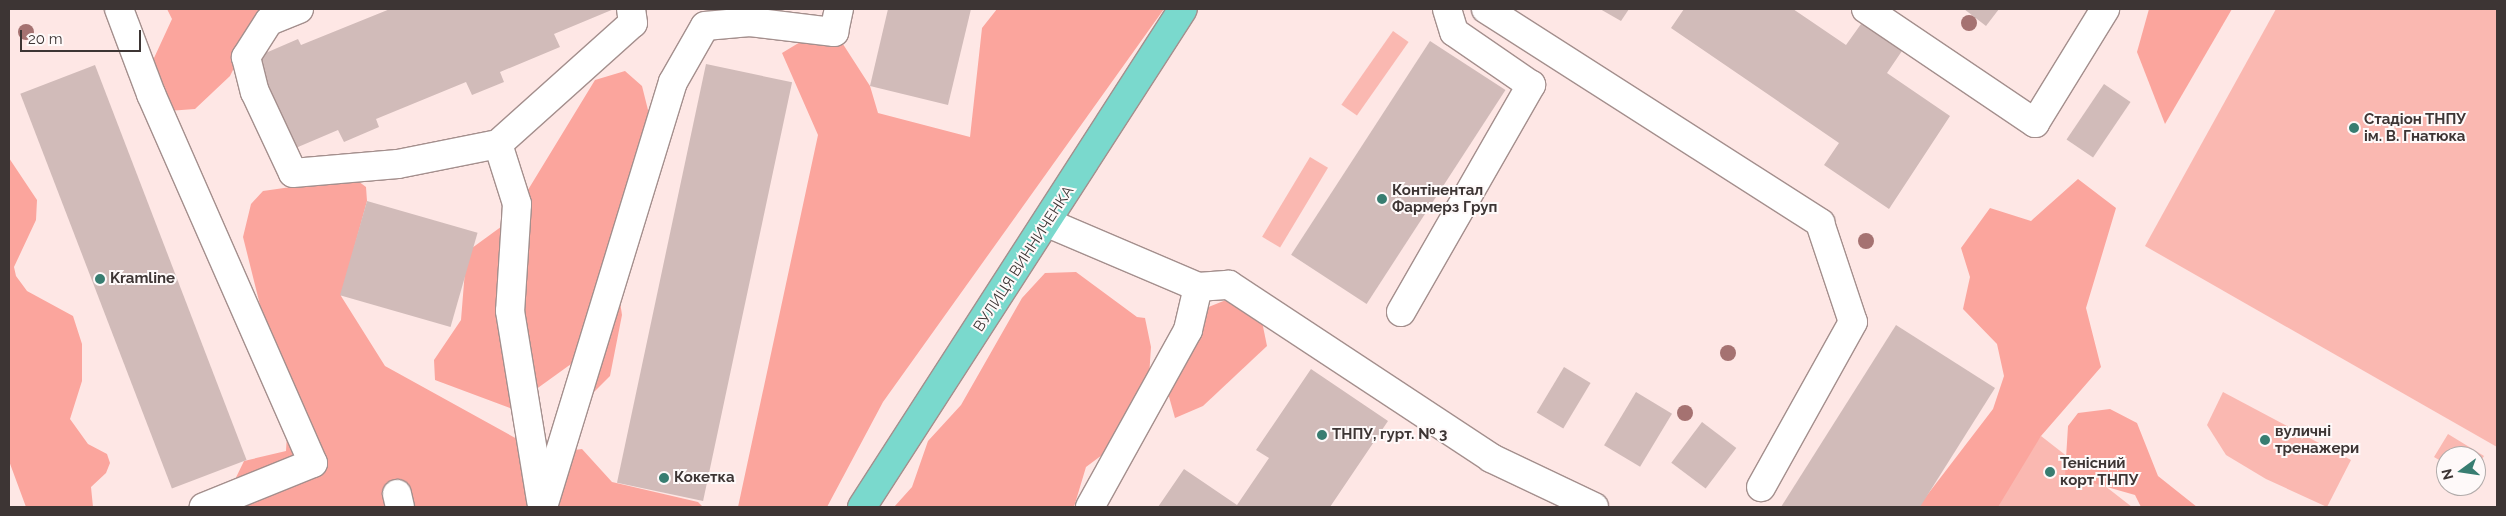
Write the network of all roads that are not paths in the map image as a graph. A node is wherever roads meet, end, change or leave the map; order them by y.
1 (119, 9) edge
2 (299, 9) edge
3 (631, 9) edge
4 (840, 9) edge
5 (1183, 9) edge
6 (1447, 9) edge
7 (1486, 9) edge
8 (1866, 9) edge
9 (2104, 9) edge
10 (498, 144) junction
11 (1048, 223) junction
12 (1198, 287) junction
13 (1401, 312) dead end
14 (1761, 487) dead end
15 (204, 507) edge
16 (543, 507) edge
17 (862, 507) edge
18 (1090, 507) edge
19 (1594, 507) edge

1 - 15 lane
2 - 10 lane
3 - 10 lane
4 - 16 lane
5 - 11 main road, ВУЛИЦЯ ВИННИЧЕНКА
6 - 13 lane
7 - 14 lane
8 - 9 lane
10 - 16 lane
11 - 12 lane
11 - 17 main road, ВУЛИЦЯ ВИННИЧЕНКА
12 - 18 lane
12 - 19 lane

